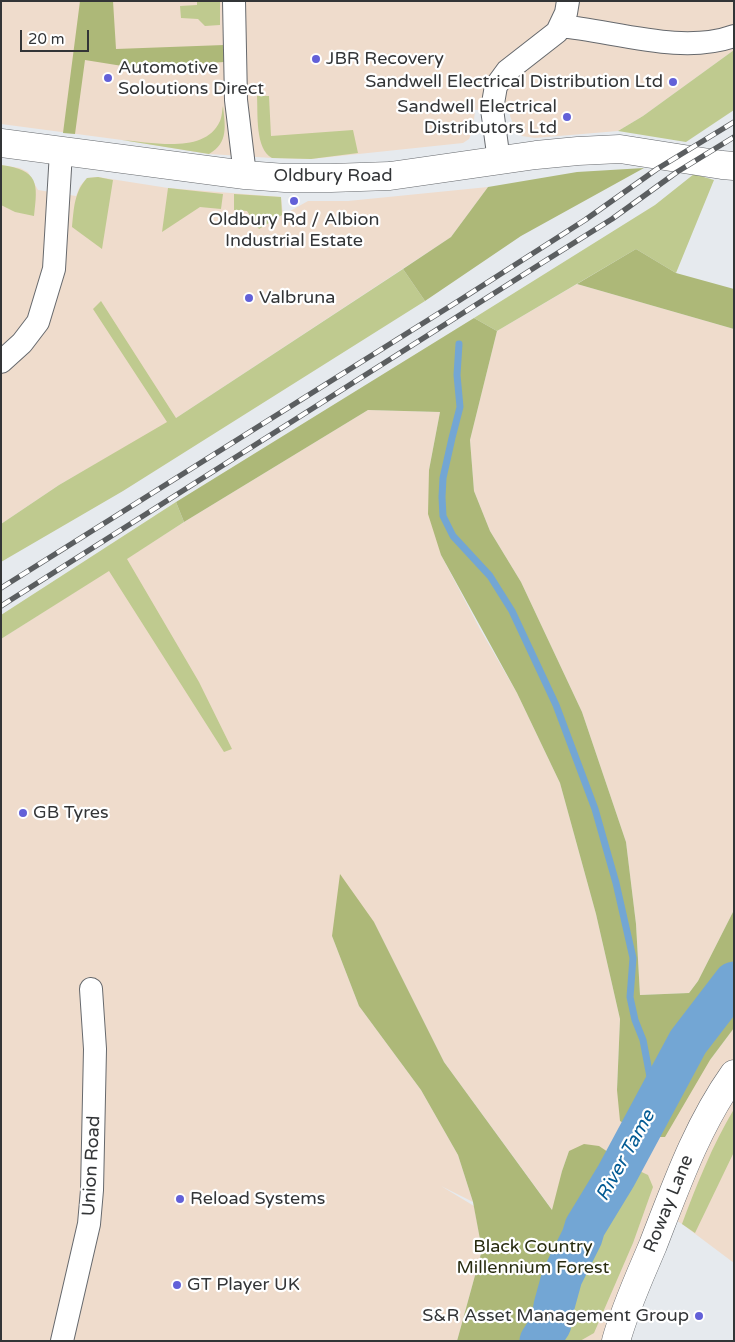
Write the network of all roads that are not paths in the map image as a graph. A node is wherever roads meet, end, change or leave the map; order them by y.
1 (234, 1) edge
2 (568, 1) edge
3 (560, 26) junction
4 (734, 36) edge
5 (1, 143) edge
6 (61, 152) junction
7 (499, 162) junction
8 (734, 166) edge
9 (244, 175) junction
10 (1, 362) edge
11 (91, 989) dead end
12 (734, 1074) edge
13 (62, 1341) edge
14 (616, 1341) edge

1 - 9 street
2 - 3 street
3 - 4 street
3 - 7 street
5 - 6 main road, Oldbury Road
6 - 9 main road, Oldbury Road
6 - 10 street
7 - 8 main road, Oldbury Road
7 - 9 main road, Oldbury Road
11 - 13 street, Union Road
12 - 14 main road, Roway Lane

